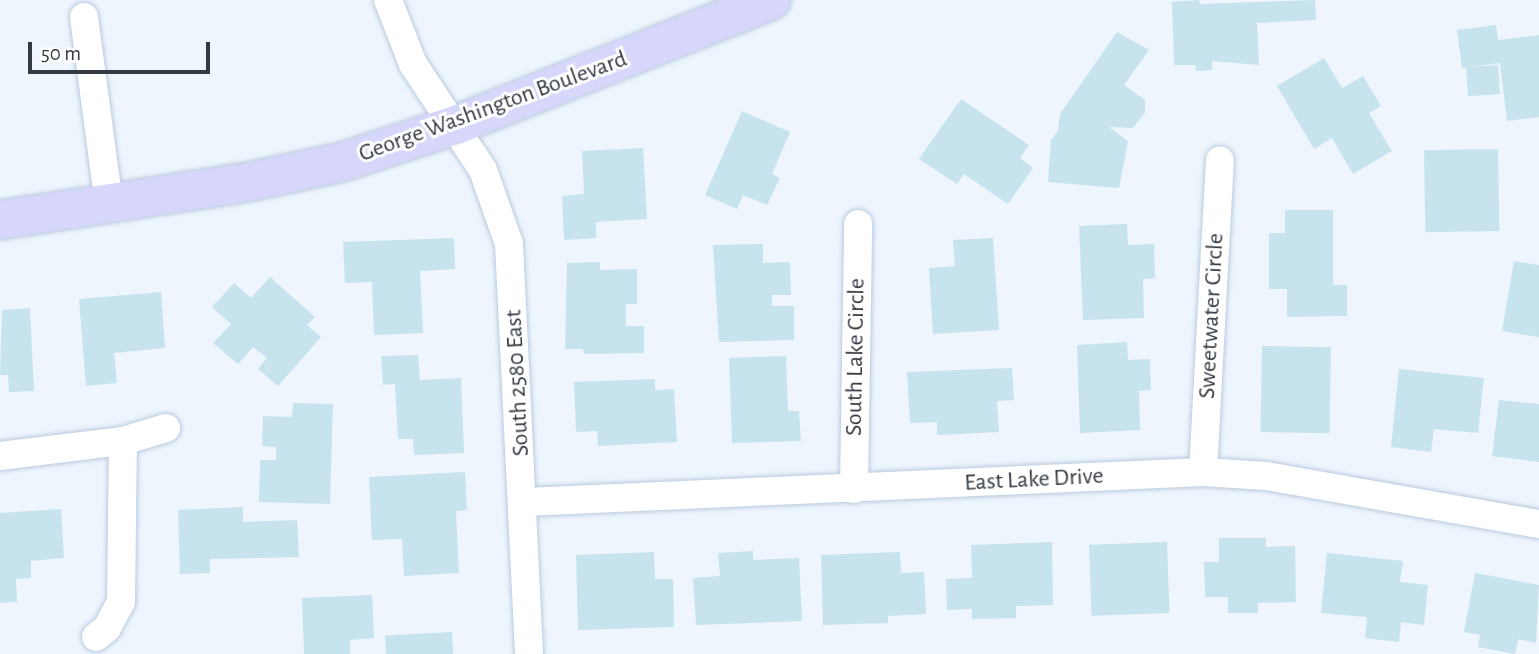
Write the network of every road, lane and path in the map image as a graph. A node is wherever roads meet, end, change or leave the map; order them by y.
1 (388, 0) edge
2 (771, 0) edge
3 (84, 17) dead end
4 (456, 125) junction
5 (1220, 160) dead end
6 (109, 205) junction
7 (0, 220) edge
8 (858, 225) dead end
9 (166, 428) dead end
10 (123, 441) junction
11 (0, 456) edge
12 (1203, 472) junction
13 (854, 489) junction
14 (525, 502) junction
15 (1539, 524) edge
16 (96, 637) dead end
17 (529, 654) edge

1 - 4 street, South 2580 East
2 - 4 main road, George Washington Boulevard
3 - 6 street
4 - 6 main road, George Washington Boulevard
4 - 14 street, South 2580 East
5 - 12 street, Sweetwater Circle
6 - 7 main road, George Washington Boulevard
8 - 13 street, South Lake Circle
9 - 10 street
10 - 11 street
10 - 16 street
12 - 13 street, East Lake Drive
12 - 15 street, East Lake Drive
13 - 14 street, East Lake Drive
14 - 17 street, South 2580 East

